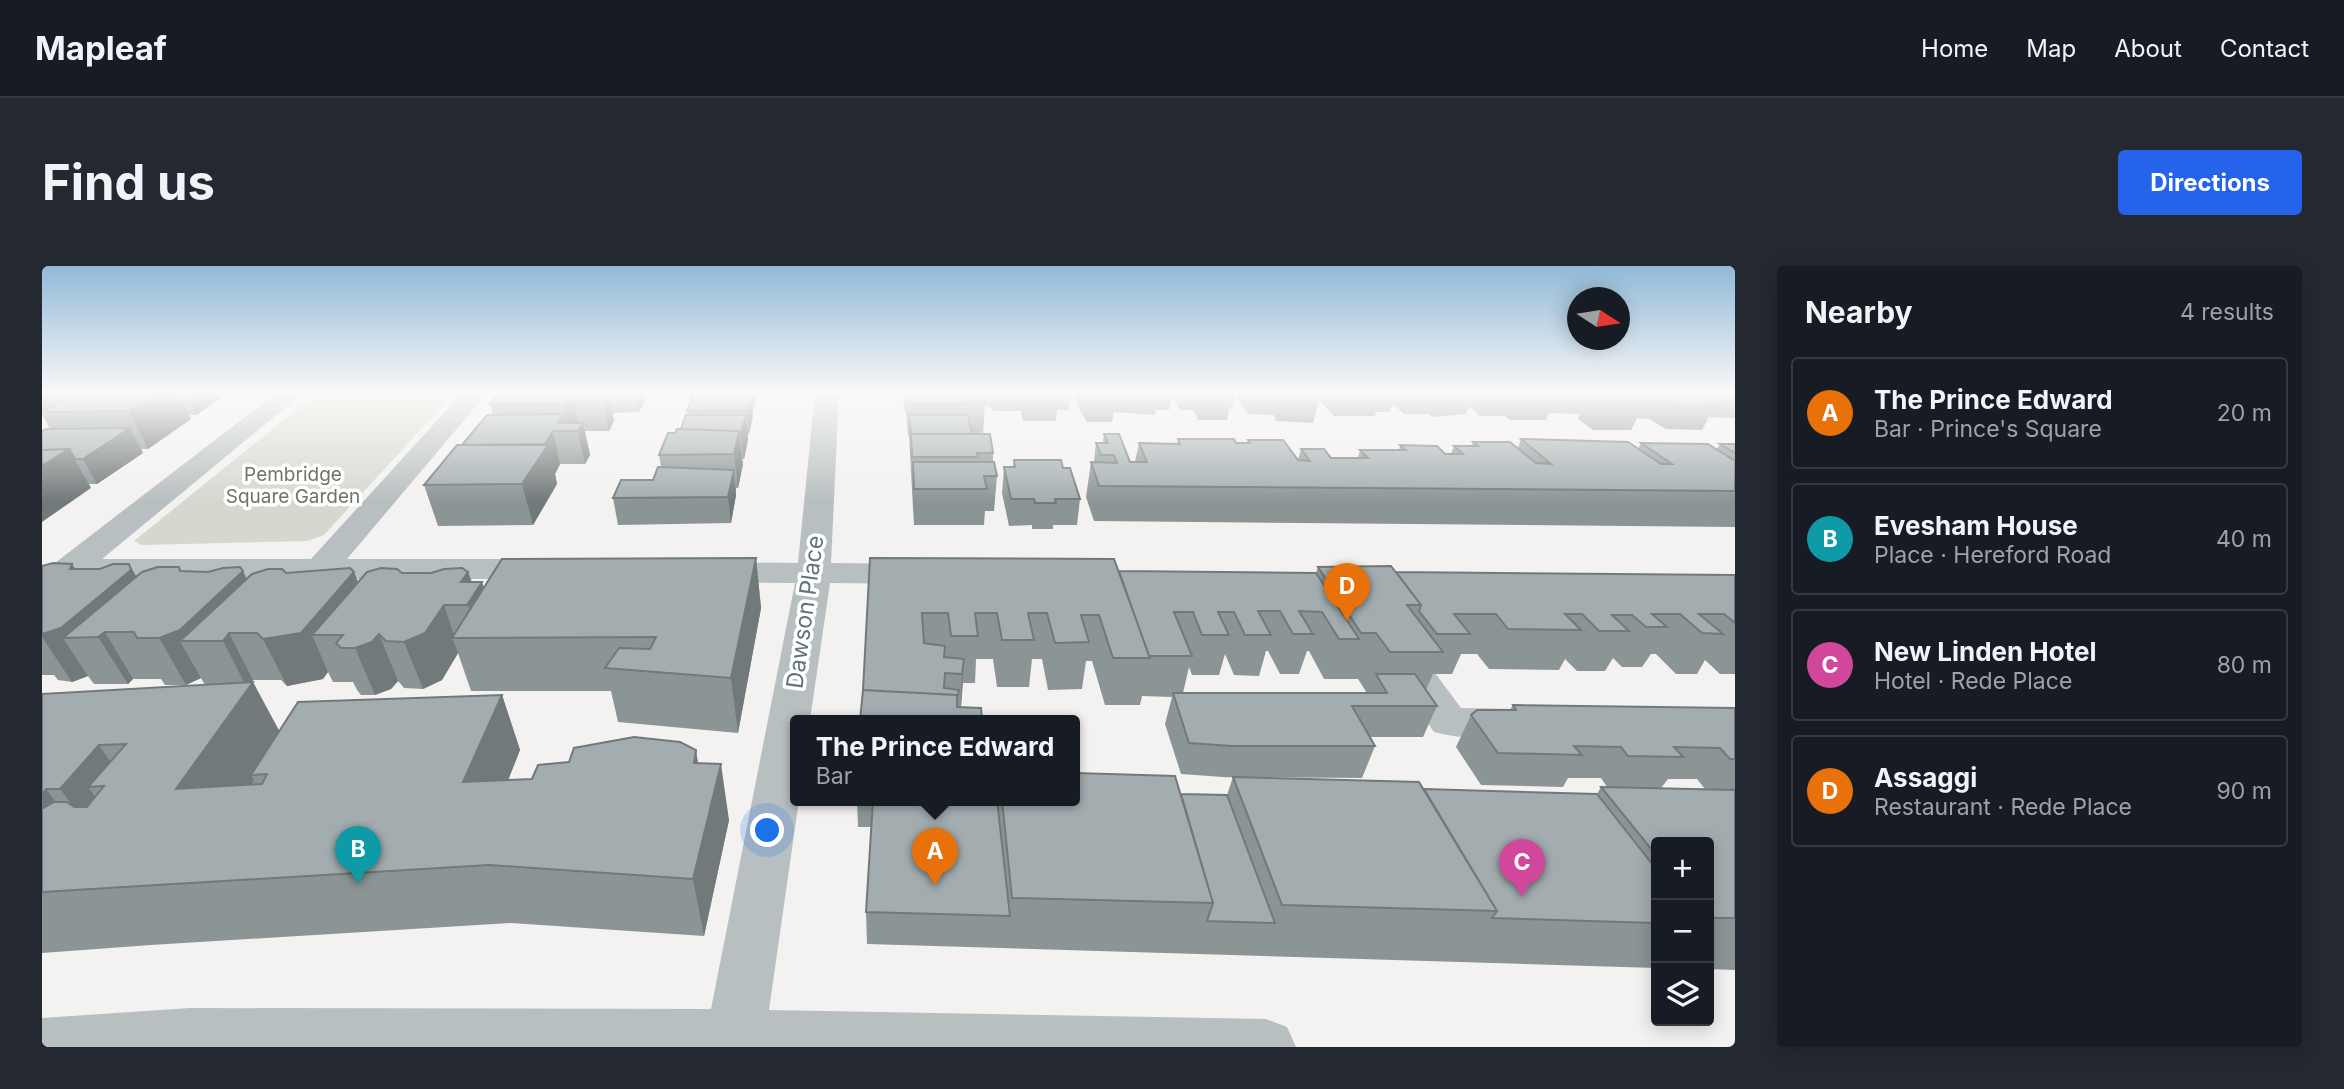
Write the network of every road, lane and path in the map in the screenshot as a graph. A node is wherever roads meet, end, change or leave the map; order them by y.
1 (246, 429) edge
2 (443, 429) edge
3 (824, 429) edge
4 (321, 568) junction
5 (580, 570) edge
6 (676, 572) edge
7 (814, 574) junction
8 (954, 574) edge
9 (55, 580) edge
10 (1399, 650) edge
11 (1558, 723) edge
12 (266, 1041) edge
13 (734, 1042) edge
14 (42, 1046) edge
15 (1266, 1047) edge

1 - 9 street
2 - 4 street
3 - 7 street, Dawson Place
4 - 5 street
4 - 9 street
6 - 7 street
7 - 8 street
7 - 13 street, Dawson Place
10 - 11 street
12 - 13 street
12 - 14 street
13 - 15 street

